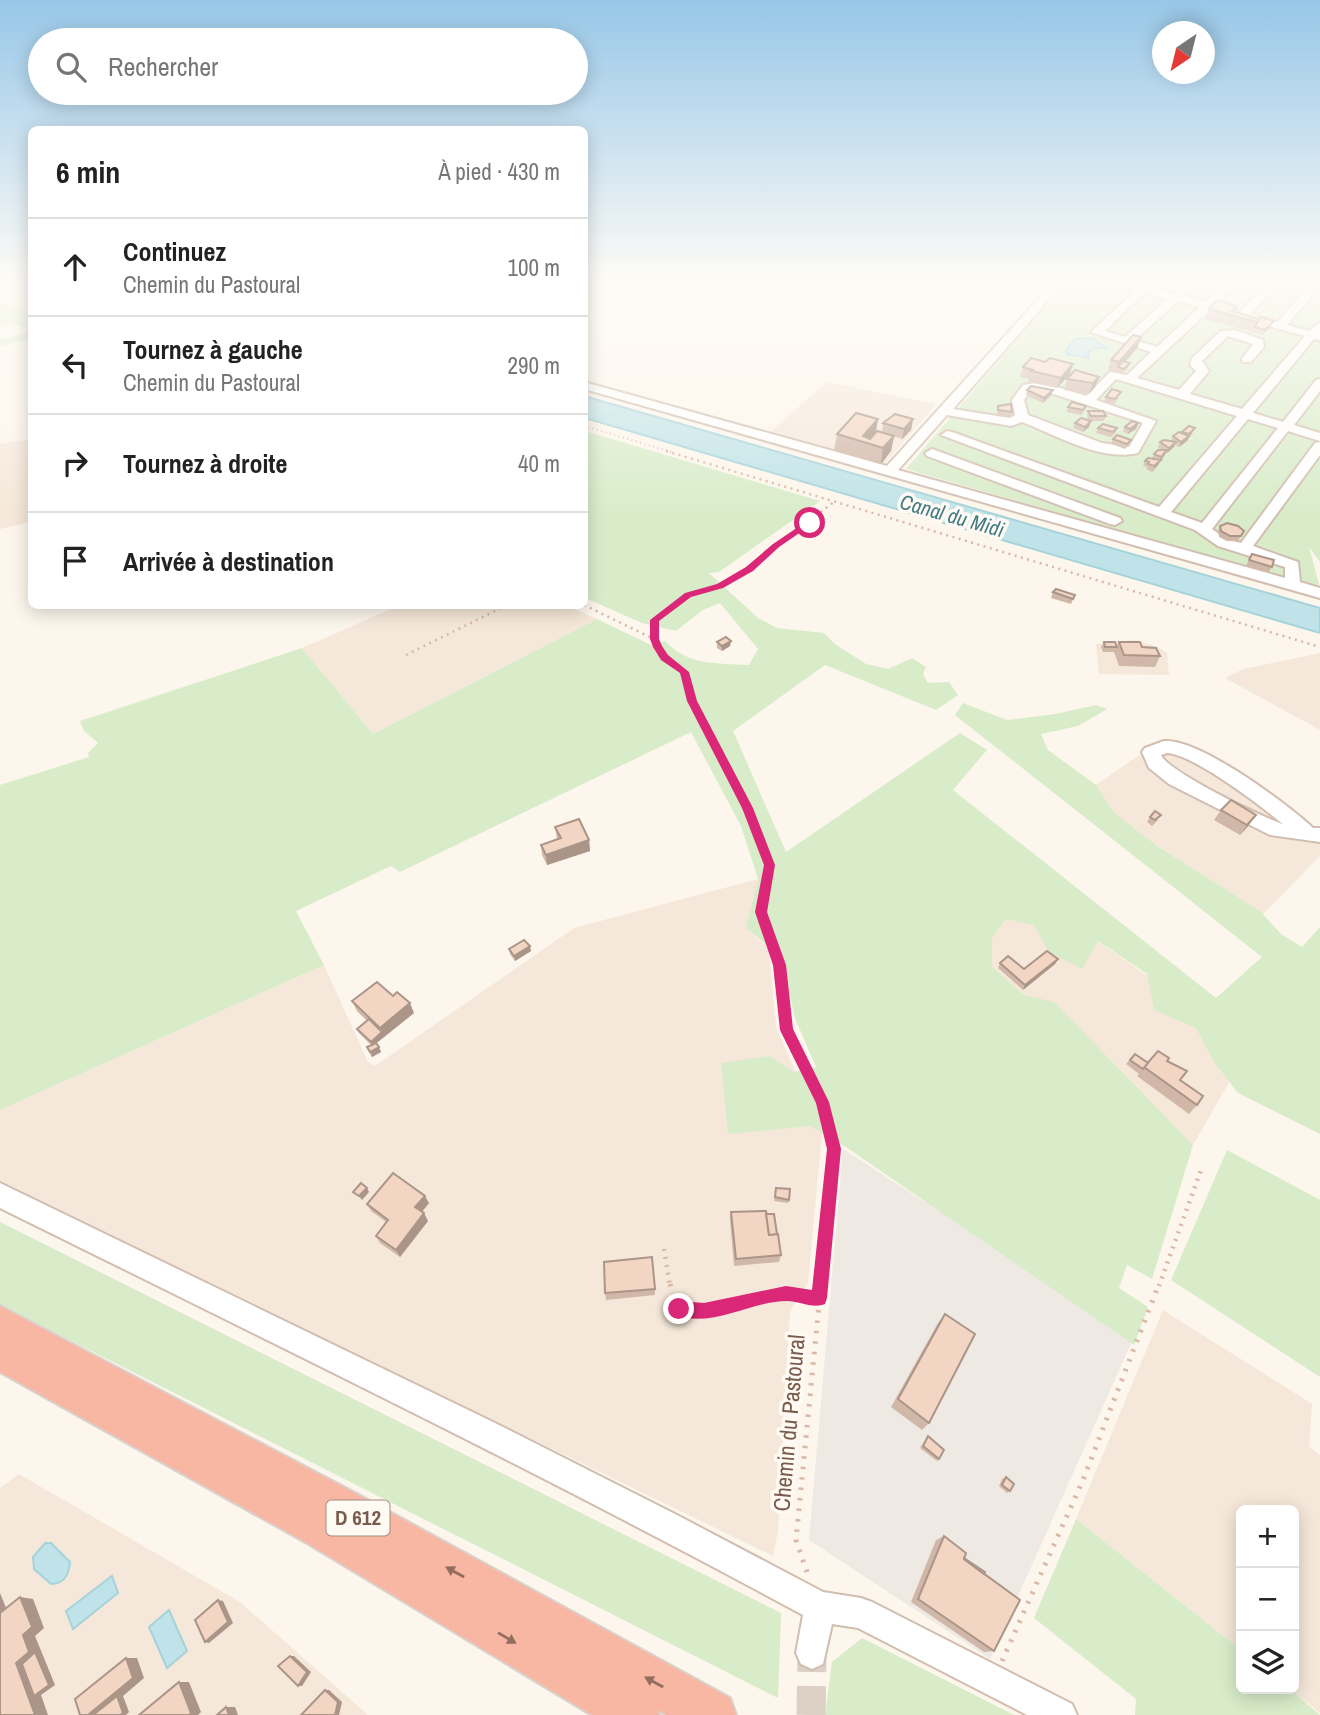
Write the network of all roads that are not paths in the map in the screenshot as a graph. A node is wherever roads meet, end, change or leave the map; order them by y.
1 (991, 358) edge
2 (1152, 358) edge
3 (1198, 358) edge
4 (1294, 358) edge
5 (1129, 379) junction
6 (1320, 383) edge
7 (588, 386) edge
8 (1182, 395) junction
9 (1089, 400) junction
10 (944, 411) junction
11 (1245, 414) junction
12 (1022, 417) junction
13 (1286, 427) junction
14 (947, 435) dead end
15 (1320, 437) edge
16 (1320, 446) edge
17 (995, 452) junction
18 (932, 453) dead end
19 (974, 468) junction
20 (889, 472) junction
21 (1162, 513) junction
22 (1115, 521) dead end
23 (1205, 529) junction
24 (1244, 549) junction
25 (1292, 585) junction
26 (1320, 593) edge
27 (1314, 835) edge
28 (0, 1195) edge
29 (0, 1325) edge
30 (0, 1351) edge
31 (820, 1607) junction
32 (812, 1653) tunnel mouth
33 (636, 1715) edge
34 (713, 1715) edge
35 (1060, 1715) edge

1 - 10 street
2 - 5 street
3 - 8 street
4 - 11 street
5 - 8 street
5 - 9 street
6 - 13 street
7 - 20 street
8 - 11 street
9 - 12 street
9 - 12 street
10 - 12 street
10 - 20 street
11 - 13 street
11 - 21 street
13 - 15 street
13 - 23 street
14 - 17 street
16 - 24 street
17 - 19 street
17 - 21 street
18 - 19 street
19 - 22 street
20 - 25 street
21 - 23 street
23 - 24 street
24 - 25 street
25 - 26 street
27 - 27 street
28 - 31 street
34 -> 29 highway, D 612
30 -> 33 highway, D 612
31 - 32 street
31 - 35 street

